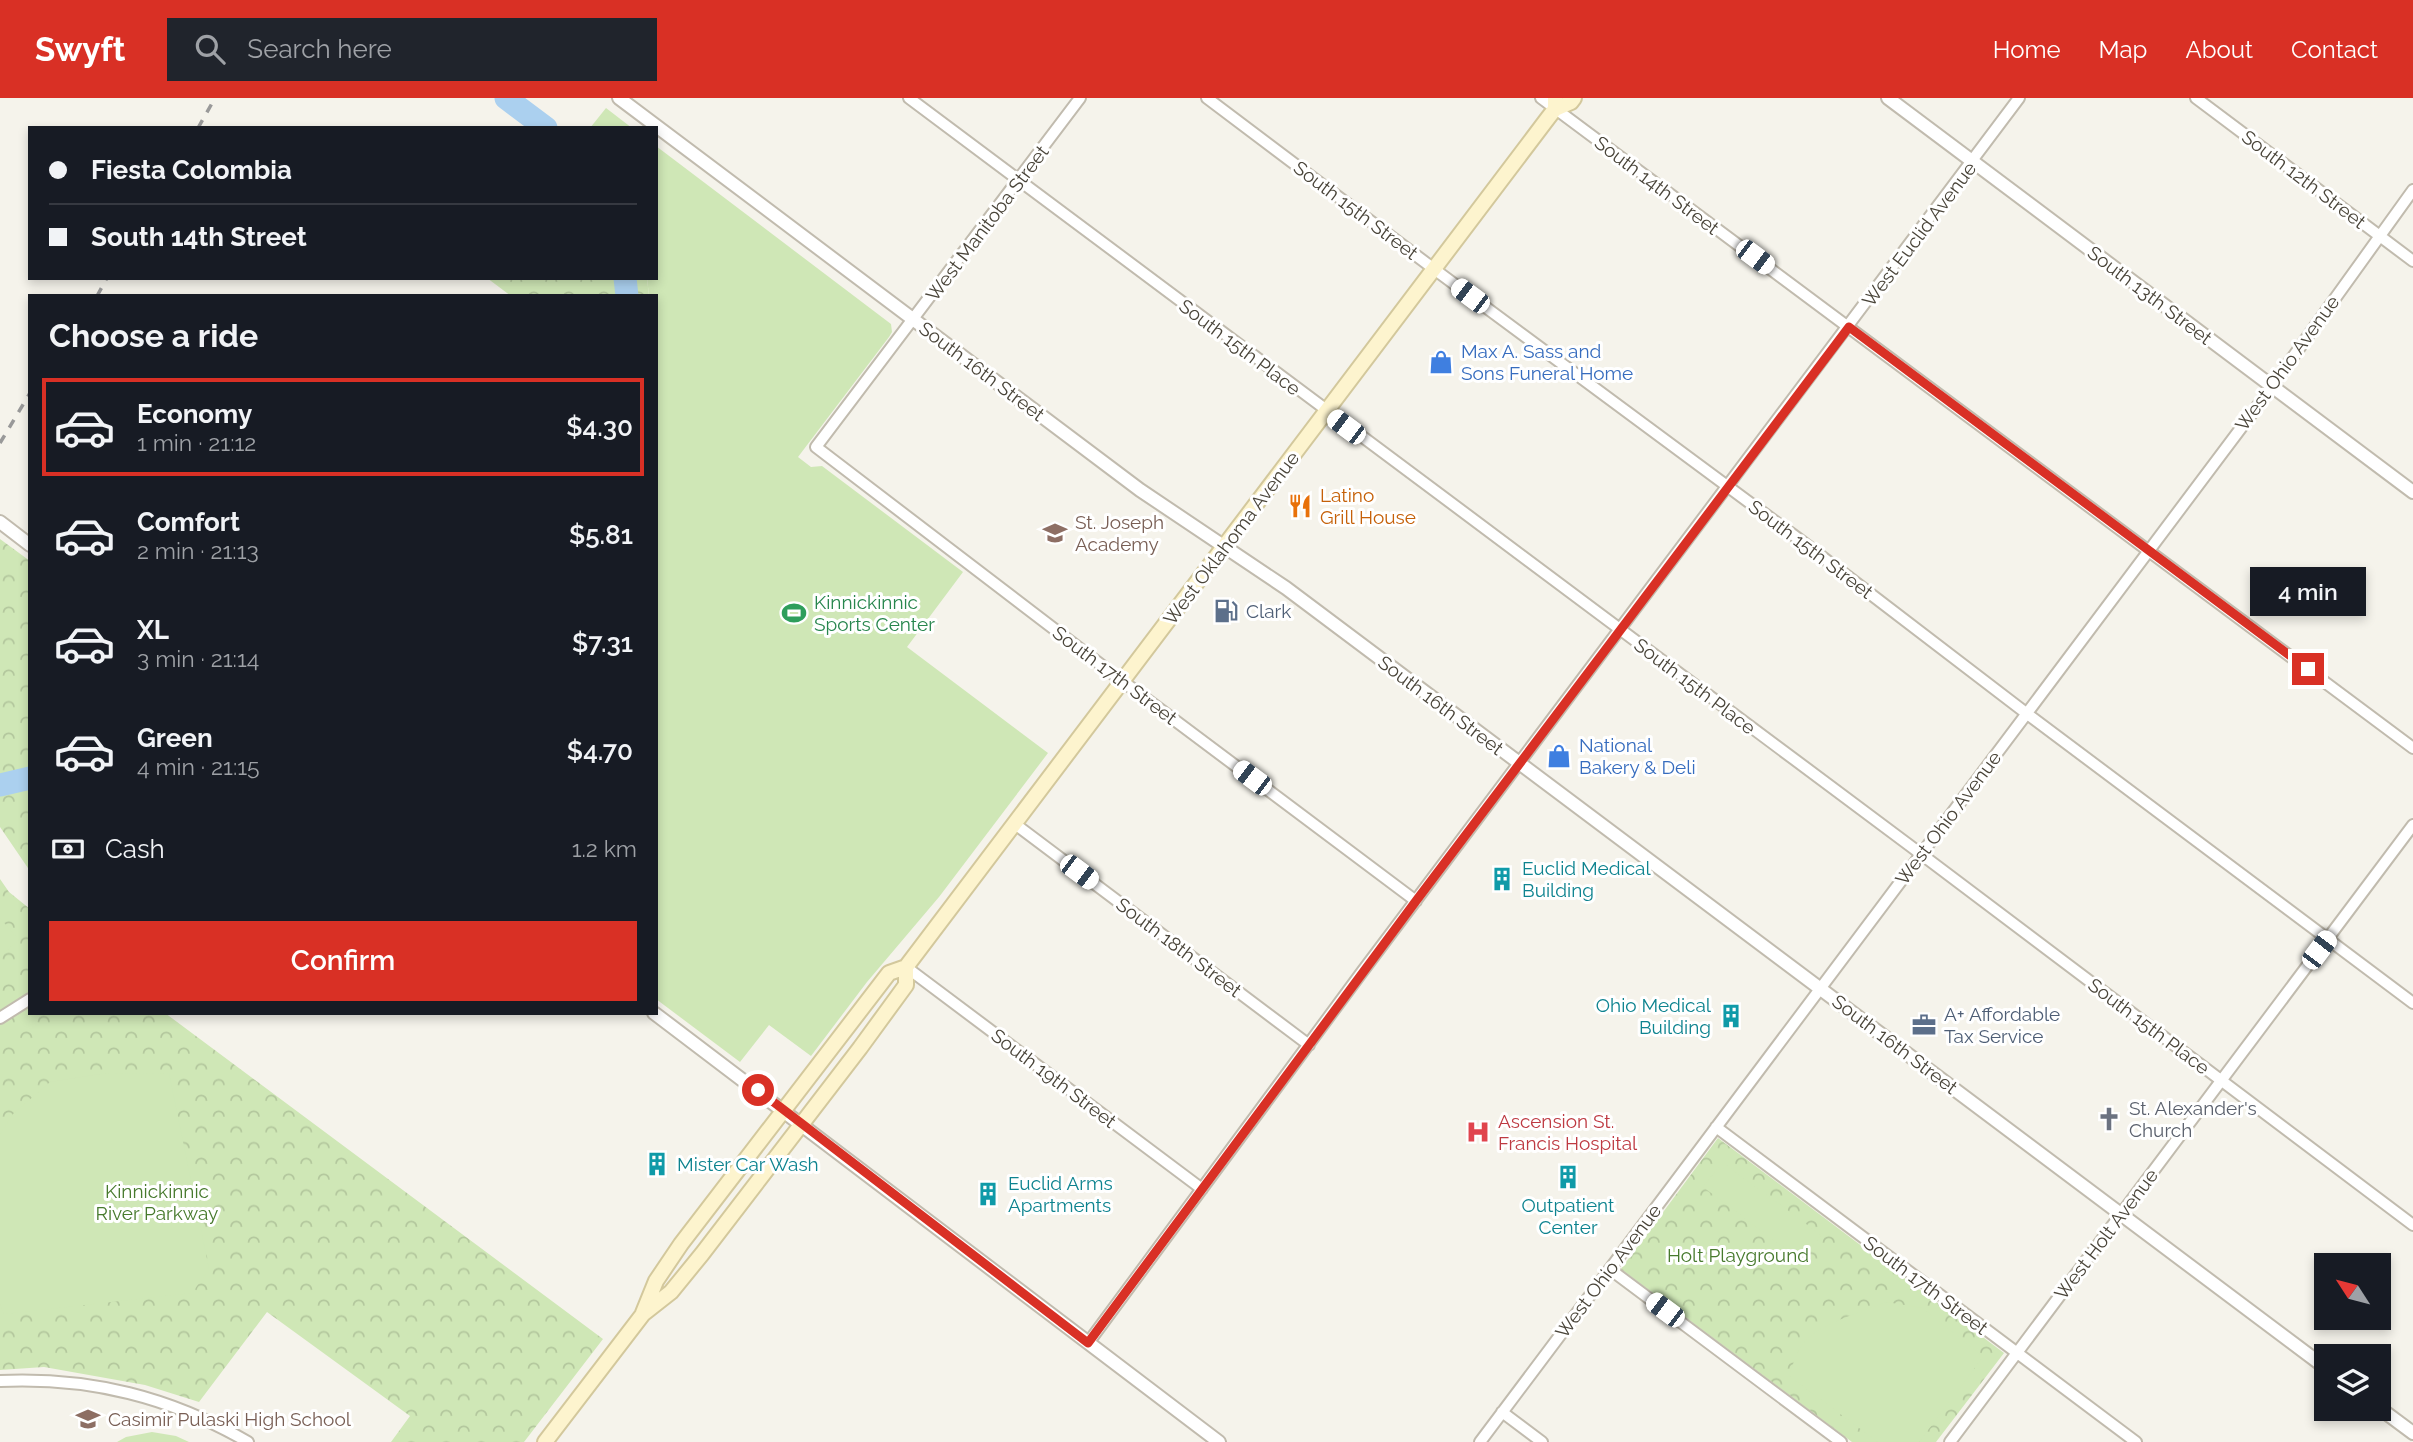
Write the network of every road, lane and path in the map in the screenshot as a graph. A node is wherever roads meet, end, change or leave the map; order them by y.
1 (619, 98) edge
2 (909, 98) edge
3 (1080, 98) edge
4 (1207, 98) edge
5 (1541, 98) edge
6 (1574, 98) edge
7 (1888, 98) edge
8 (2019, 98) edge
9 (2196, 98) edge
10 (1555, 103) edge
11 (656, 126) edge
12 (658, 127) edge
13 (1973, 162) junction
14 (1018, 181) junction
15 (2413, 190) edge
16 (2379, 236) junction
17 (2413, 261) edge
18 (1434, 269) junction
19 (914, 320) junction
20 (1849, 327) junction
21 (2272, 386) junction
22 (1326, 412) junction
23 (816, 447) joint
24 (1729, 487) junction
25 (2413, 492) edge
26 (0, 522) edge
27 (28, 543) edge
28 (1225, 546) junction
29 (2150, 550) junction
30 (1620, 629) junction
31 (1123, 681) junction
32 (2026, 713) junction
33 (2413, 748) edge
34 (1520, 764) junction
35 (1015, 824) junction
36 (2413, 825) edge
37 (1922, 855) junction
38 (1416, 901) junction
39 (2328, 939) junction
40 (906, 967) junction
41 (1820, 988) junction
42 (28, 1000) edge
43 (2413, 1003) edge
44 (657, 1015) edge
45 (0, 1018) edge
46 (1309, 1045) junction
47 (2222, 1080) junction
48 (784, 1110) junction
49 (802, 1124) junction
50 (1716, 1127) junction
51 (1202, 1189) junction
52 (710, 1205) junction
53 (2119, 1214) junction
54 (729, 1219) junction
55 (2413, 1225) edge
56 (1611, 1270) junction
57 (643, 1314) junction
58 (1088, 1343) junction
59 (2017, 1353) junction
60 (2314, 1359) edge
61 (0, 1381) edge
62 (1502, 1412) junction
63 (2391, 1417) edge
64 (2413, 1433) edge
65 (550, 1440) edge
66 (248, 1442) edge
67 (1219, 1442) edge
68 (1480, 1442) edge
69 (1542, 1442) edge
70 (1841, 1442) edge
71 (1950, 1442) edge
72 (2136, 1442) edge

1 - 11 street, South 16th Street
2 - 14 street, South 15th Place
3 - 14 street, West Manitoba Street
4 - 18 street, South 15th Street
5 - 10 street, South 14th Street
6 - 10 main road, West Oklahoma Avenue
7 - 13 street, South 13th Street
8 - 13 street, West Euclid Avenue
9 - 16 street, South 12th Street
10 - 18 main road, West Oklahoma Avenue
10 - 20 street, South 14th Street
12 - 19 street, South 16th Street
13 - 20 street, West Euclid Avenue
13 - 21 street, South 13th Street
14 - 19 street, West Manitoba Street
14 - 22 street, South 15th Place
15 - 16 street, West Ohio Avenue
16 - 17 street, South 12th Street
16 - 21 street, West Ohio Avenue
18 - 22 main road, West Oklahoma Avenue
18 - 24 street, South 15th Street
19 - 23 street, West Manitoba Street
19 - 28 street, South 16th Street
20 - 24 street, West Euclid Avenue
20 - 29 street, South 14th Street
21 - 25 street, South 13th Street
21 - 29 street, West Ohio Avenue
22 - 28 main road, West Oklahoma Avenue
22 - 30 street, South 15th Place
23 - 31 street, South 17th Street
24 - 30 street, West Euclid Avenue
24 - 32 street, South 15th Street
26 - 27 street
28 - 31 main road, West Oklahoma Avenue
28 - 34 street, South 16th Street
29 - 32 street, West Ohio Avenue
29 - 33 street, South 14th Street
30 - 34 street, West Euclid Avenue
30 - 37 street, South 15th Place
31 - 35 main road, West Oklahoma Avenue
31 - 38 street, South 17th Street
32 - 37 street, West Ohio Avenue
32 - 39 street, South 15th Street
34 - 38 street, West Euclid Avenue
34 - 41 street, South 16th Street
35 - 40 main road, West Oklahoma Avenue
35 - 46 street, South 18th Street
36 - 39 street, West Holt Avenue
37 - 41 street, West Ohio Avenue
37 - 47 street, South 15th Place
38 - 46 street, West Euclid Avenue
39 - 43 street, South 15th Street
39 - 47 street, West Holt Avenue
40 - 48 main road, West Oklahoma Avenue
40 - 49 main road, West Oklahoma Avenue
40 - 51 street, South 19th Street
41 - 50 street, West Ohio Avenue
41 - 53 street, South 16th Street
42 - 45 street
44 - 48 street
46 - 51 street, West Euclid Avenue
47 - 53 street, West Holt Avenue
47 - 55 street, South 15th Place
48 - 49 street
48 - 52 main road, West Oklahoma Avenue
49 - 54 main road, West Oklahoma Avenue
49 - 58 street
50 - 56 street, West Ohio Avenue
50 - 59 street, South 17th Street
51 - 58 street, West Euclid Avenue
52 - 54 main road
52 - 57 main road, West Oklahoma Avenue
53 - 59 street, West Holt Avenue
53 - 60 street, South 16th Street
54 - 57 main road, West Oklahoma Avenue
56 - 62 street, West Ohio Avenue
56 - 70 street
57 - 65 main road, West Oklahoma Avenue
58 - 67 street
59 - 71 street, West Holt Avenue
59 - 72 street, South 17th Street
61 - 66 street
62 - 68 street, West Ohio Avenue
62 - 69 street
63 - 64 street

